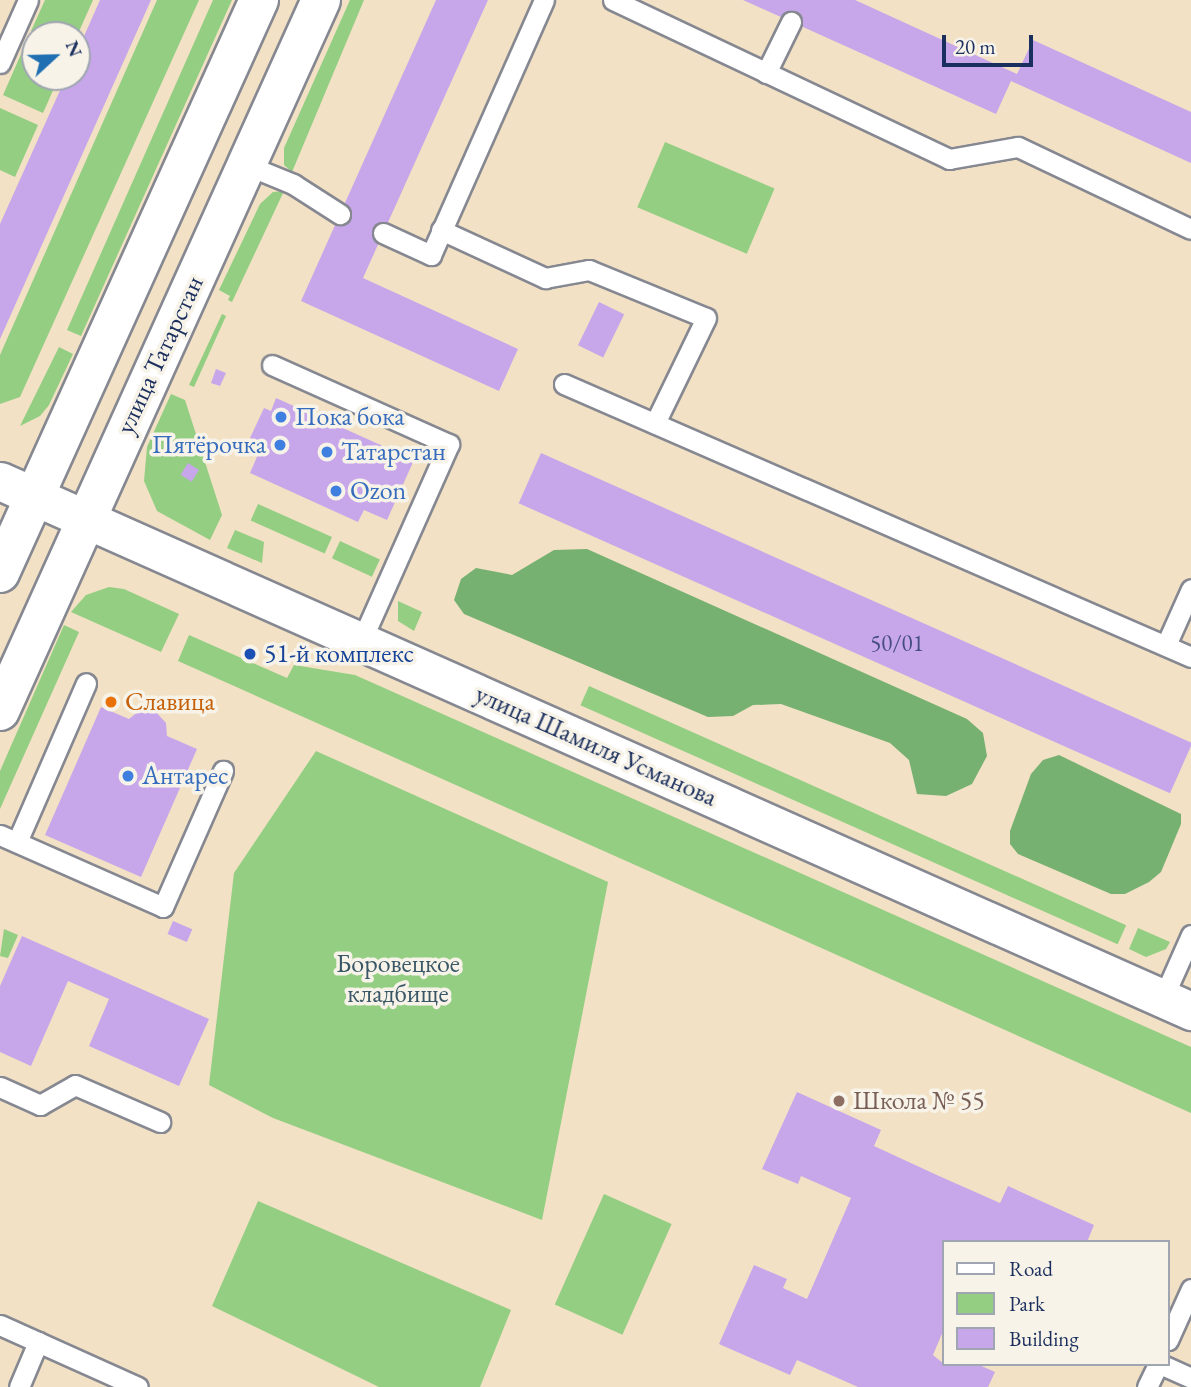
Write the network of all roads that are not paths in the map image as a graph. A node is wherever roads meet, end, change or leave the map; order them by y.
1 (28, 0) edge
2 (259, 0) edge
3 (321, 0) edge
4 (544, 0) edge
5 (613, 0) edge
6 (792, 22) dead end
7 (0, 63) edge
8 (766, 73) junction
9 (196, 144) junction
10 (249, 166) junction
11 (340, 214) dead end
12 (1191, 229) edge
13 (441, 230) junction
14 (383, 233) dead end
15 (272, 365) dead end
16 (564, 384) dead end
17 (655, 423) junction
18 (17, 488) edge
19 (84, 520) junction
20 (0, 573) edge
21 (1191, 589) edge
22 (361, 642) junction
23 (1166, 645) junction
24 (1191, 657) edge
25 (86, 683) dead end
26 (0, 711) edge
27 (223, 771) dead end
28 (8, 839) edge
29 (1191, 935) edge
30 (1177, 1005) edge
31 (0, 1087) edge
32 (160, 1122) dead end
33 (1191, 1289) edge
34 (0, 1325) edge
35 (1170, 1336) edge
36 (38, 1342) junction
37 (1158, 1366) edge
38 (1164, 1366) edge
39 (1191, 1378) edge
40 (19, 1387) edge
41 (138, 1387) edge
42 (1147, 1387) edge

1 - 7 lane
2 - 9 street, улица Татарстан
3 - 10 street, улица Татарстан
4 - 13 lane
5 - 8 lane
6 - 8 lane
8 - 12 lane
9 - 10 street
9 - 18 street, улица Татарстан
10 - 11 lane
10 - 19 street, улица Татарстан
13 - 14 lane
13 - 17 lane
15 - 22 lane
16 - 17 lane
17 - 23 lane
18 - 19 street, улица Шамиля Усманова
18 - 20 street, улица Татарстан
19 - 22 street, улица Шамиля Усманова
19 - 26 street, улица Татарстан
21 - 23 lane
22 - 30 street, улица Шамиля Усманова
23 - 24 lane
25 - 28 lane
27 - 28 lane
29 - 30 lane
31 - 32 lane
33 - 35 lane
34 - 36 lane
36 - 40 lane
36 - 41 lane
37 - 42 lane
38 - 39 lane

